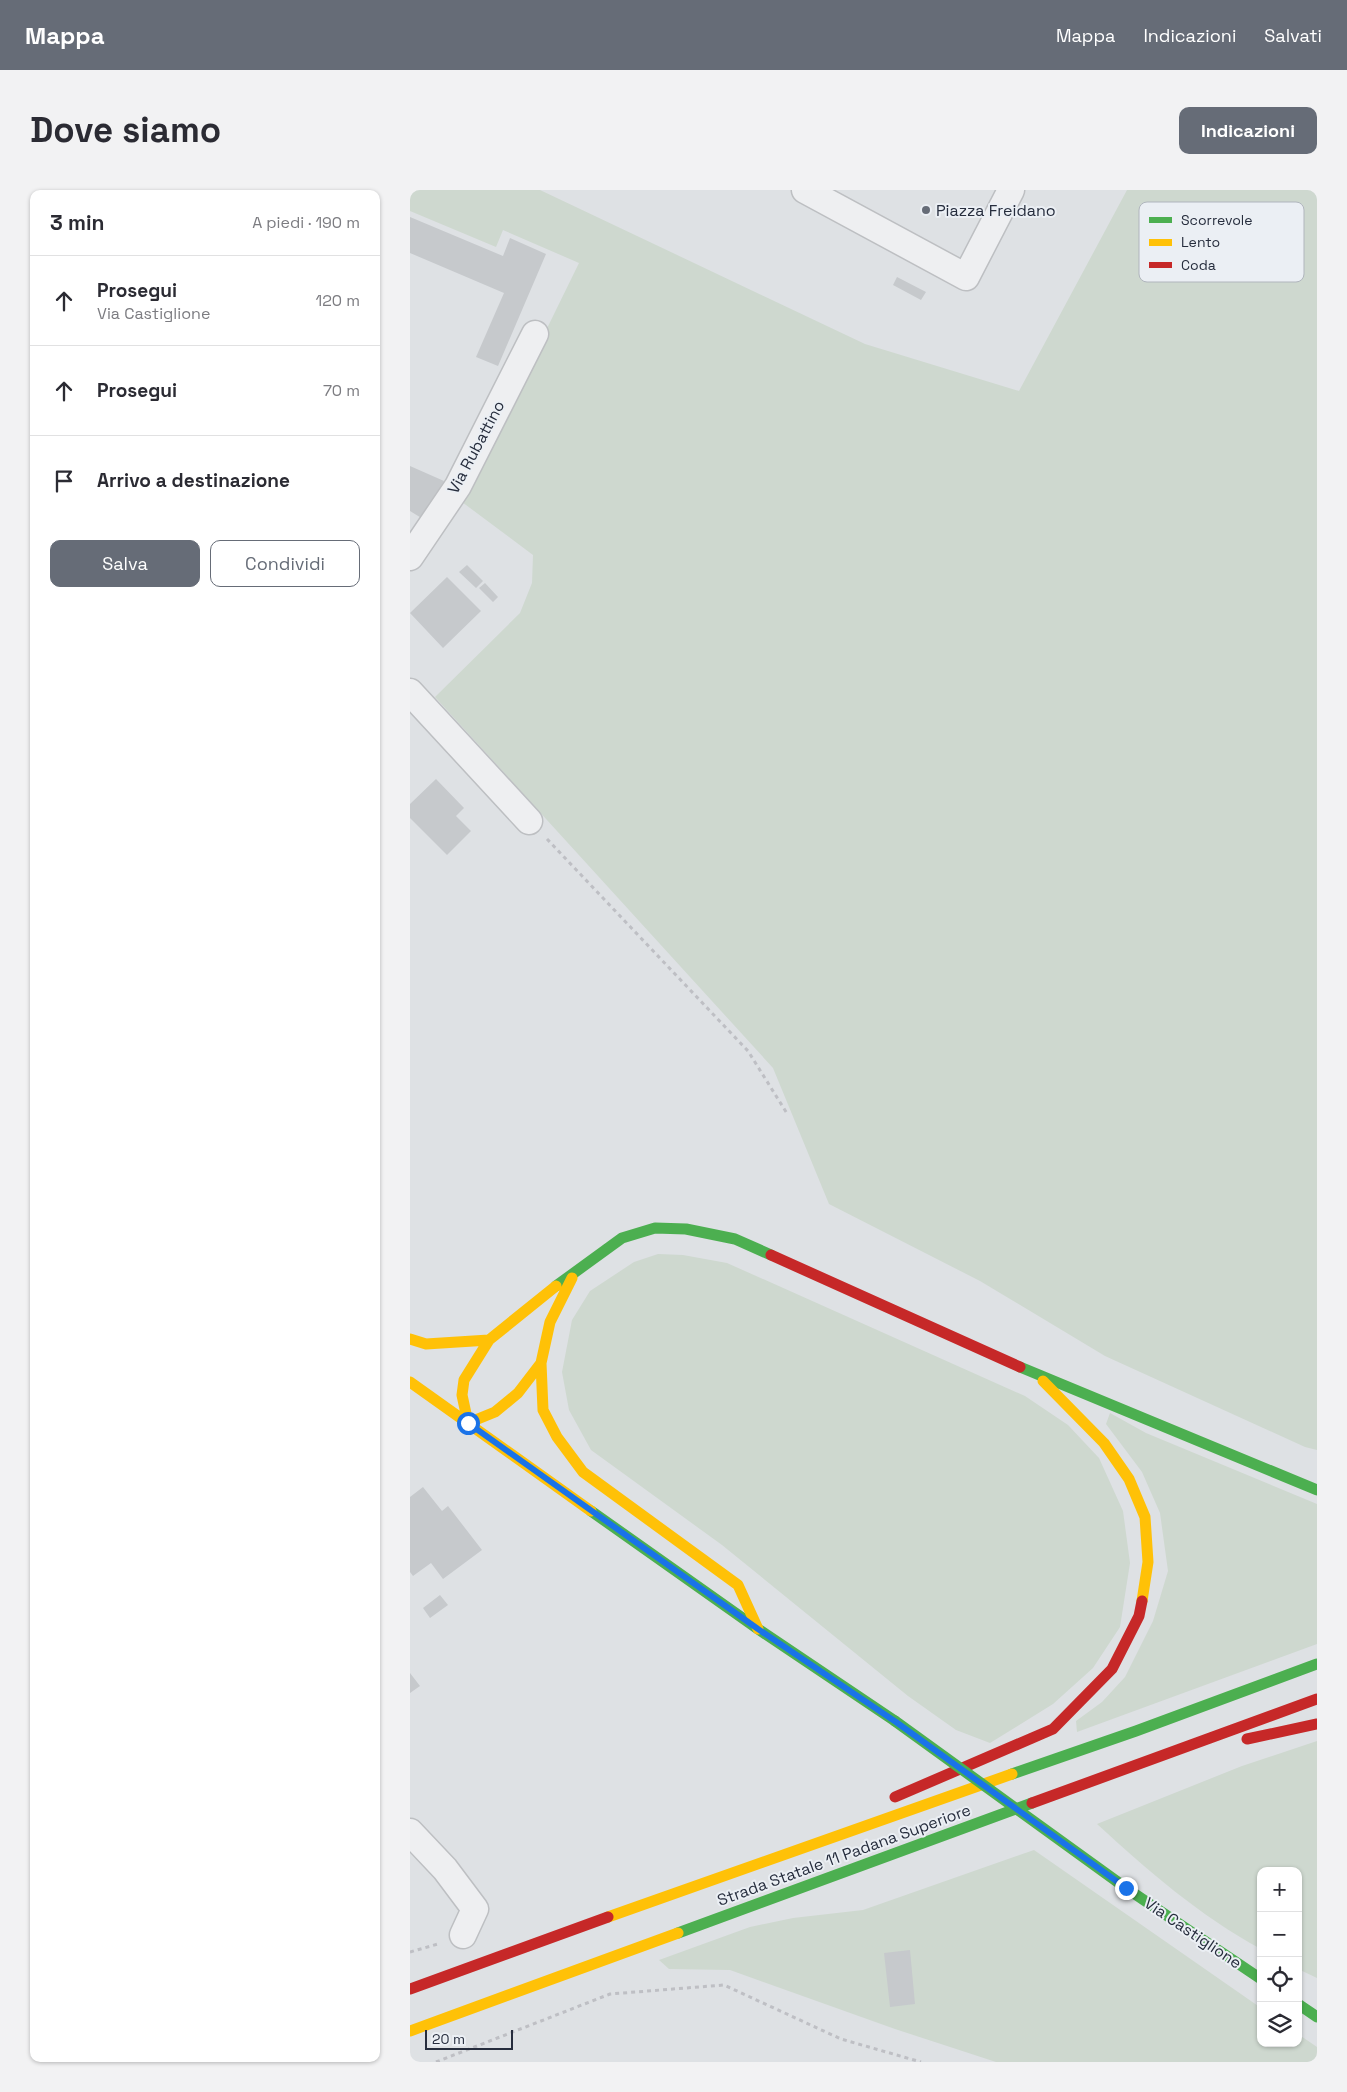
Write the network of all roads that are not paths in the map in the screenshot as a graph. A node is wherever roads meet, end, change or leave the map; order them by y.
1 (805, 190) edge
2 (1011, 190) edge
3 (535, 334) dead end
4 (410, 557) edge
5 (410, 692) edge
6 (530, 821) road end
7 (576, 1270) junction
8 (410, 1339) edge
9 (490, 1340) junction
10 (541, 1363) junction
11 (1035, 1373) junction
12 (410, 1382) edge
13 (468, 1423) junction
14 (1317, 1490) edge
15 (758, 1629) junction
16 (1317, 1664) edge
17 (1317, 1698) edge
18 (1317, 1724) edge
19 (1142, 1762) junction
20 (881, 1804) dead end
21 (826, 1828) dead end
22 (410, 1832) edge
23 (700, 1883) junction
24 (464, 1935) dead end
25 (1257, 1976) edge
26 (410, 1989) edge
27 (1302, 2007) edge
28 (1317, 2017) edge
29 (410, 2031) edge

1 - 2 street
3 - 4 street, Via Rubattino
5 - 6 street
7 - 9 main road
7 - 10 main road
7 - 11 main road
8 - 9 main road
9 - 13 main road
10 - 13 main road
10 - 15 main road
11 - 14 main road
11 - 20 main road
12 - 13 main road
13 - 15 main road
15 - 25 main road, Via Castiglione, bridge
16 - 23 main road, Strada Statale 11 Padana Superiore
17 - 19 main road, Strada Statale 11 Padana Superiore
18 - 19 main road
19 - 29 main road, Strada Statale 11 Padana Superiore
21 - 23 main road
22 - 24 street
23 - 26 main road, Strada Statale 11 Padana Superiore
27 - 28 main road

